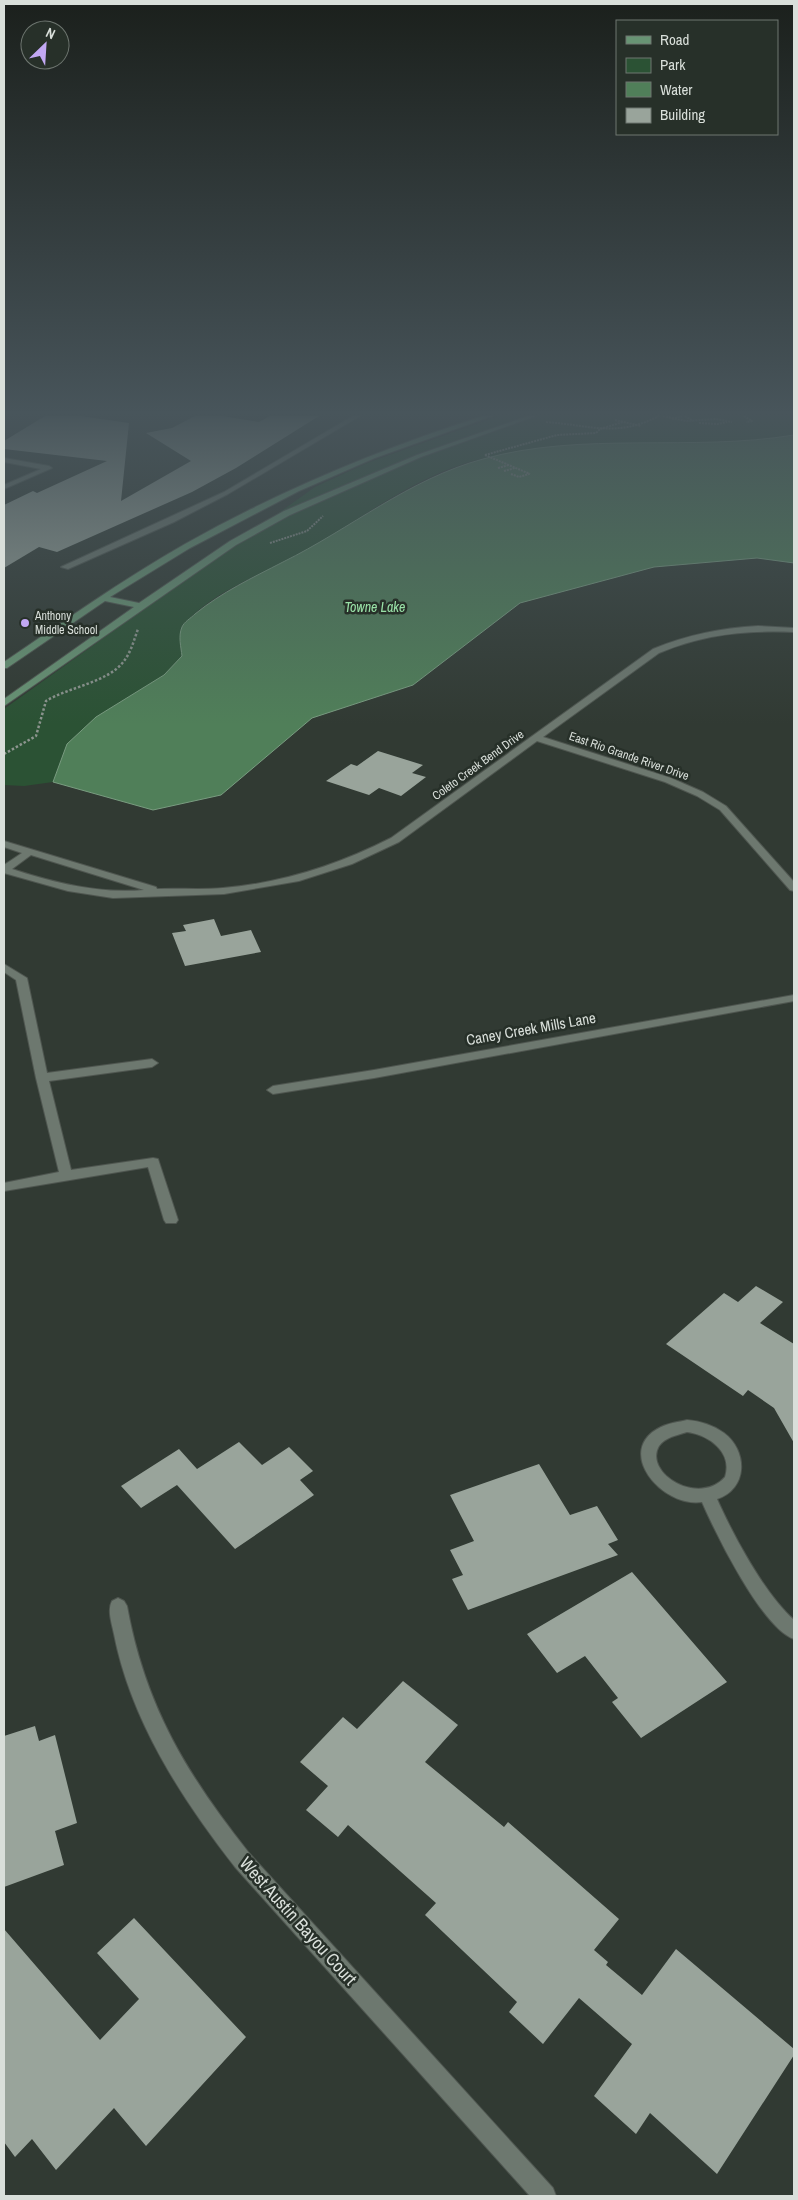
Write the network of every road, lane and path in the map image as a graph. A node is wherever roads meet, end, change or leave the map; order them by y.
1 (174, 519) edge
2 (239, 519) edge
3 (277, 519) edge
4 (322, 519) edge
5 (262, 545) dead end
6 (65, 567) dead end
7 (104, 598) junction
8 (140, 606) junction
9 (139, 628) dead end
10 (794, 630) edge
11 (4, 666) edge
12 (4, 702) edge
13 (536, 738) junction
14 (4, 754) edge
15 (4, 844) edge
16 (29, 852) junction
17 (4, 870) edge
18 (794, 888) edge
19 (162, 892) junction
20 (4, 967) edge
21 (794, 998) edge
22 (152, 1063) dead end
23 (42, 1078) junction
24 (273, 1090) dead end
25 (66, 1175) junction
26 (4, 1187) edge
27 (171, 1220) dead end
28 (708, 1496) junction
29 (118, 1606) dead end
30 (794, 1631) edge
31 (545, 2196) edge

1 - 6 street
2 - 7 main road
3 - 8 main road
4 - 5 path
7 - 8 main road
7 - 11 main road
8 - 12 main road
9 - 14 path
10 - 13 street, Coleto Creek Bend Drive
13 - 18 street, East Rio Grande River Drive
13 - 19 street, Coleto Creek Bend Drive
15 - 16 street, Coleto Creek Bend Drive
16 - 17 street, Coleto Creek Bend Drive
16 - 19 street, Coleto Creek Bend Drive
17 - 19 street, Coleto Creek Bend Drive
20 - 23 street
21 - 24 street, Caney Creek Mills Lane
22 - 23 street
23 - 25 street
25 - 26 street
25 - 27 street
28 - 28 street
28 - 30 street
29 - 31 street, West Austin Bayou Court

